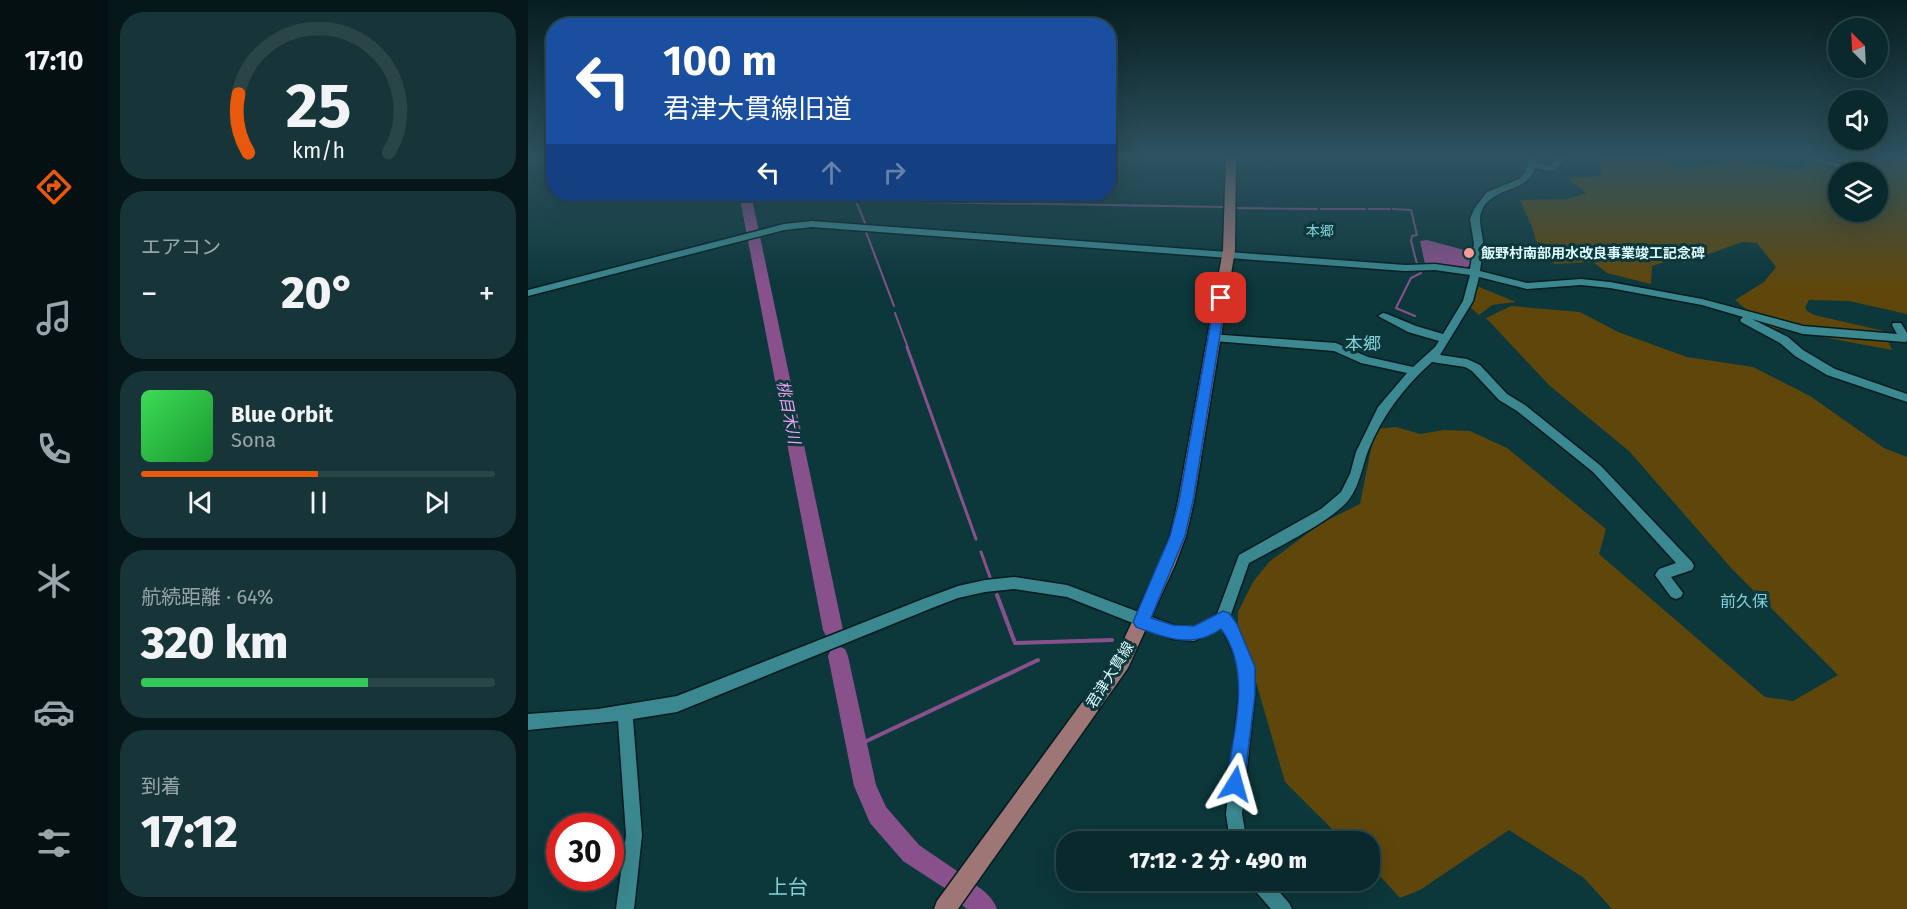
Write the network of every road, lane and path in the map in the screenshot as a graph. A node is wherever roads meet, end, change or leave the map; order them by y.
1 (1230, 199) edge
2 (1486, 199) edge
3 (1228, 255) junction
4 (1475, 273) junction
5 (528, 293) edge
6 (1729, 310) junction
7 (1383, 316) dead end
8 (1897, 324) dead end
9 (1214, 338) junction
10 (1446, 339) junction
11 (1430, 358) junction
12 (1414, 371) junction
13 (1907, 398) edge
14 (1676, 593) dead end
15 (1223, 618) junction
16 (1142, 622) junction
17 (625, 714) junction
18 (528, 722) edge
19 (1237, 831) edge
20 (1267, 891) edge
21 (625, 909) edge
22 (945, 909) edge
23 (1283, 909) edge

1 - 3 main road, 君津大貫線
2 - 4 street
3 - 4 street
3 - 5 street
3 - 9 main road, 君津大貫線
4 - 6 street
4 - 10 street
6 - 8 street
6 - 13 street
7 - 10 street
9 - 12 street
9 - 16 main road, 君津大貫線
10 - 11 street
11 - 12 street
11 - 14 street
12 - 15 street
15 - 16 street
15 - 19 street
16 - 17 street
16 - 22 main road, 君津大貫線
17 - 18 street
17 - 21 street
20 - 23 street

